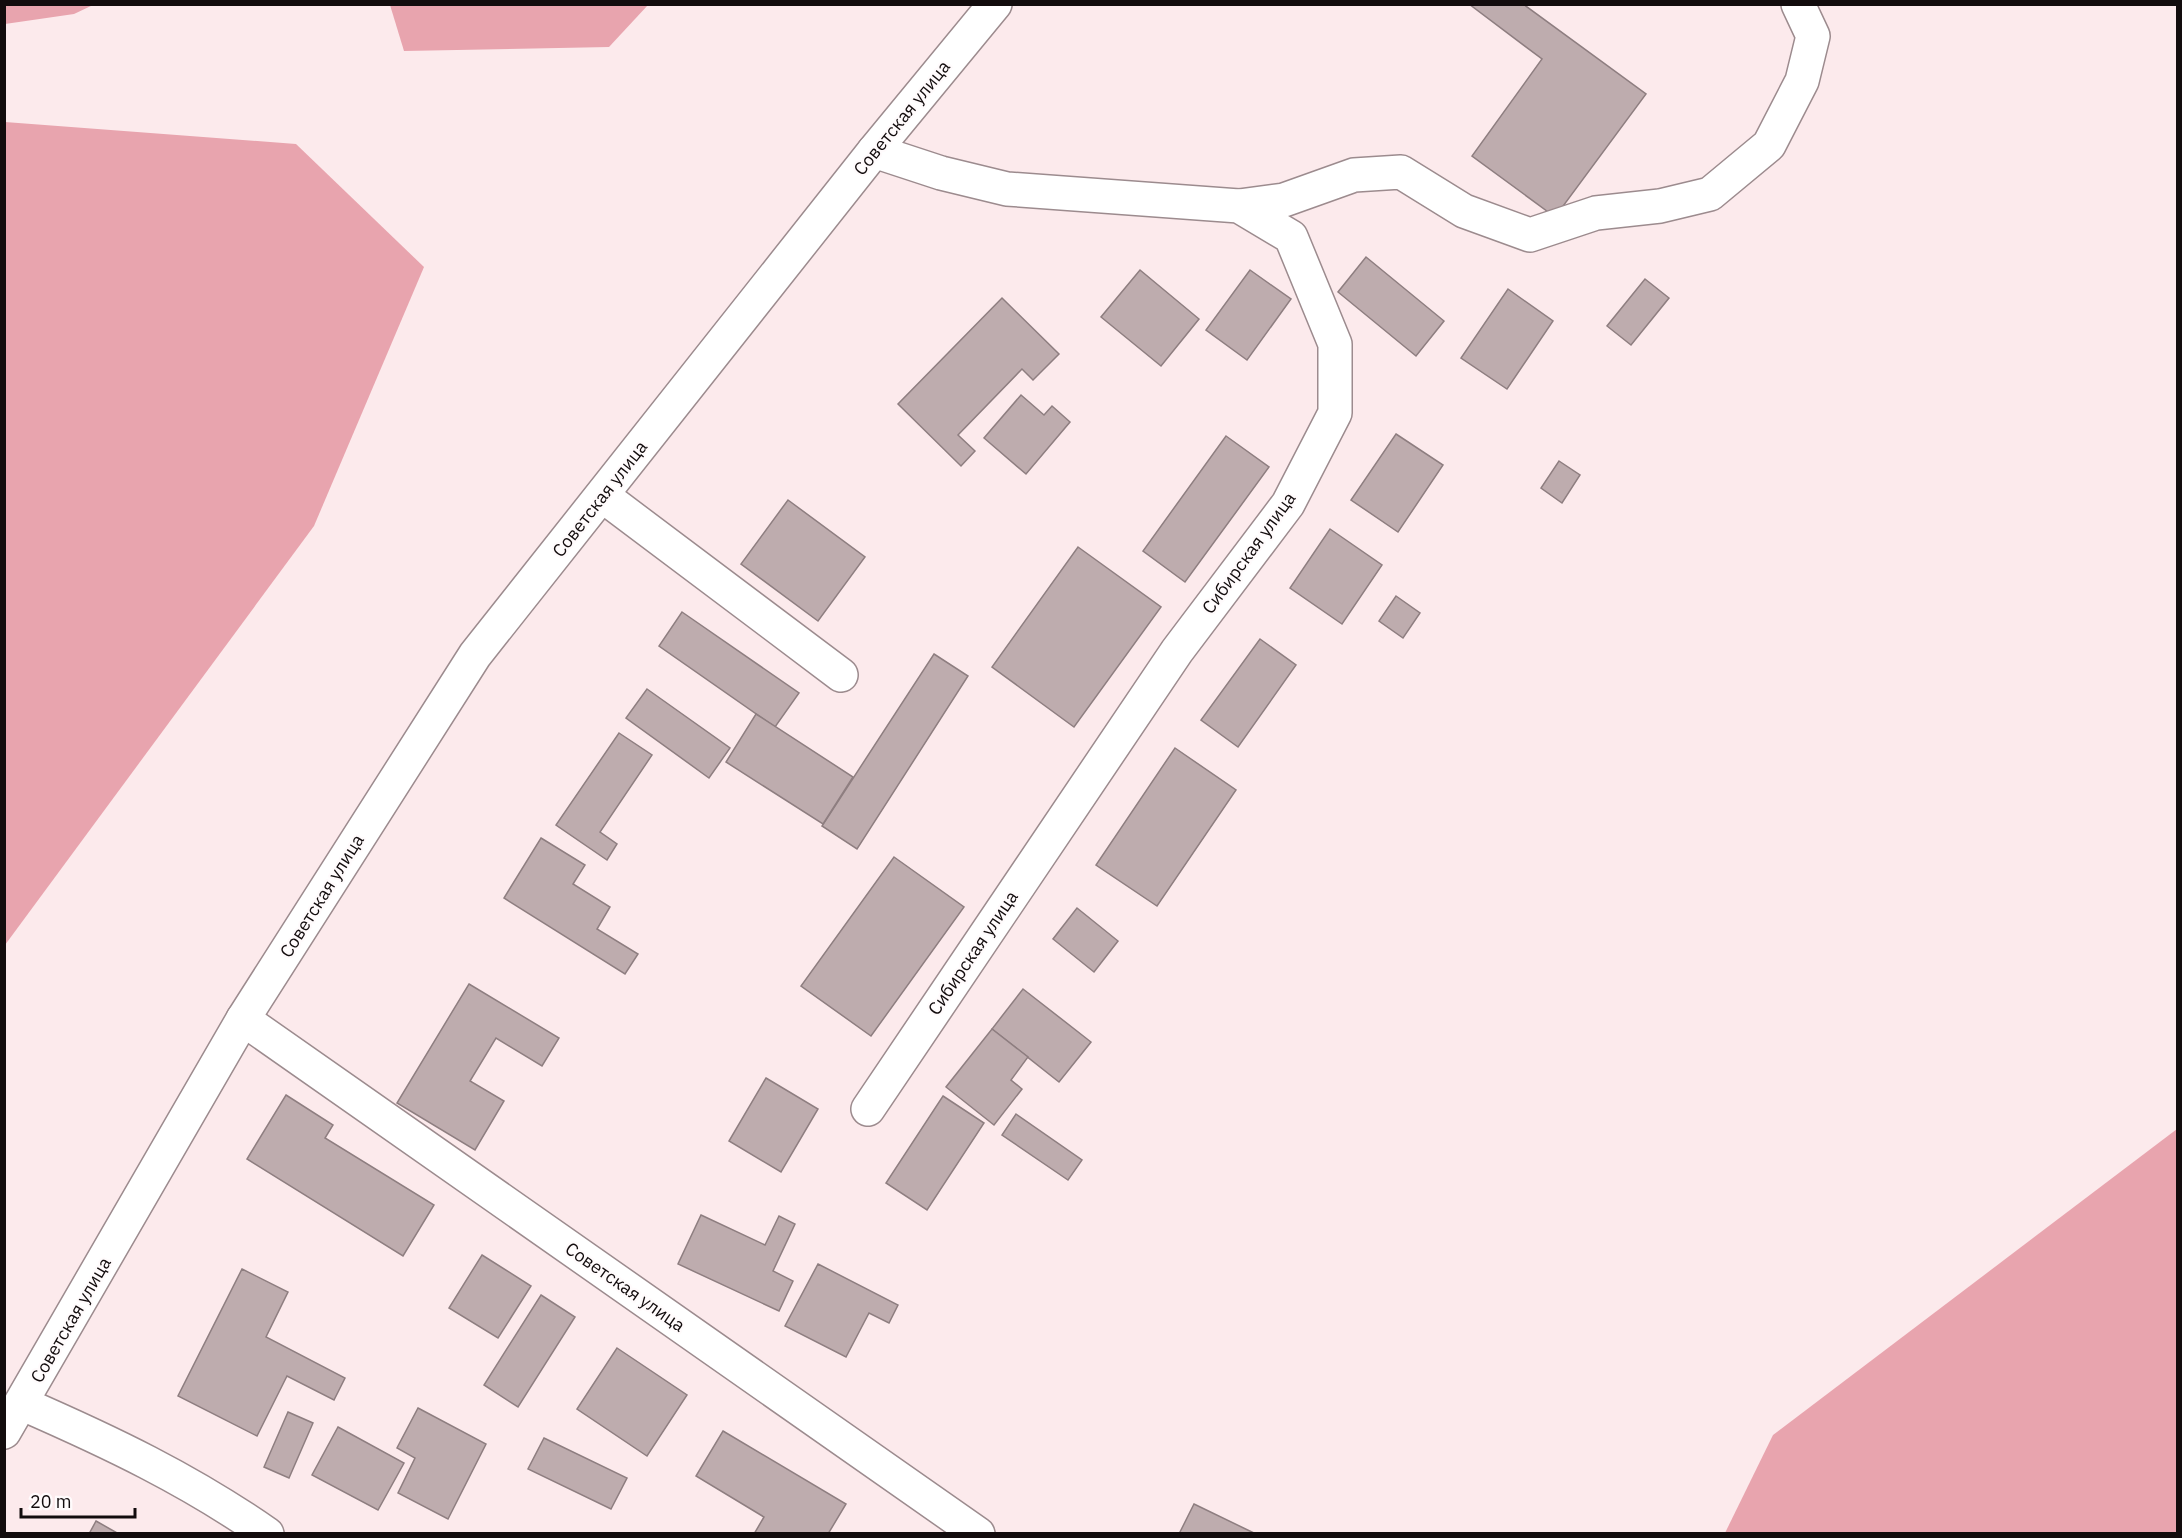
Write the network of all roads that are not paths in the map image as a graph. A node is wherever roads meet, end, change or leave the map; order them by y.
1 (994, 4) edge
2 (1798, 4) edge
3 (874, 151) junction
4 (1239, 206) junction
5 (603, 496) junction
6 (841, 675) dead end
7 (243, 1019) junction
8 (868, 1109) dead end
9 (23, 1404) junction
10 (4, 1432) edge
11 (267, 1533) edge
12 (978, 1533) edge

1 - 3 street, Советская улица
2 - 4 street
3 - 4 street, Сибирская улица
3 - 5 street, Советская улица
4 - 8 street, Сибирская улица
5 - 6 street
5 - 7 street, Советская улица
7 - 9 street, Советская улица
7 - 12 street, Советская улица
9 - 10 street, Советская улица
9 - 11 street

